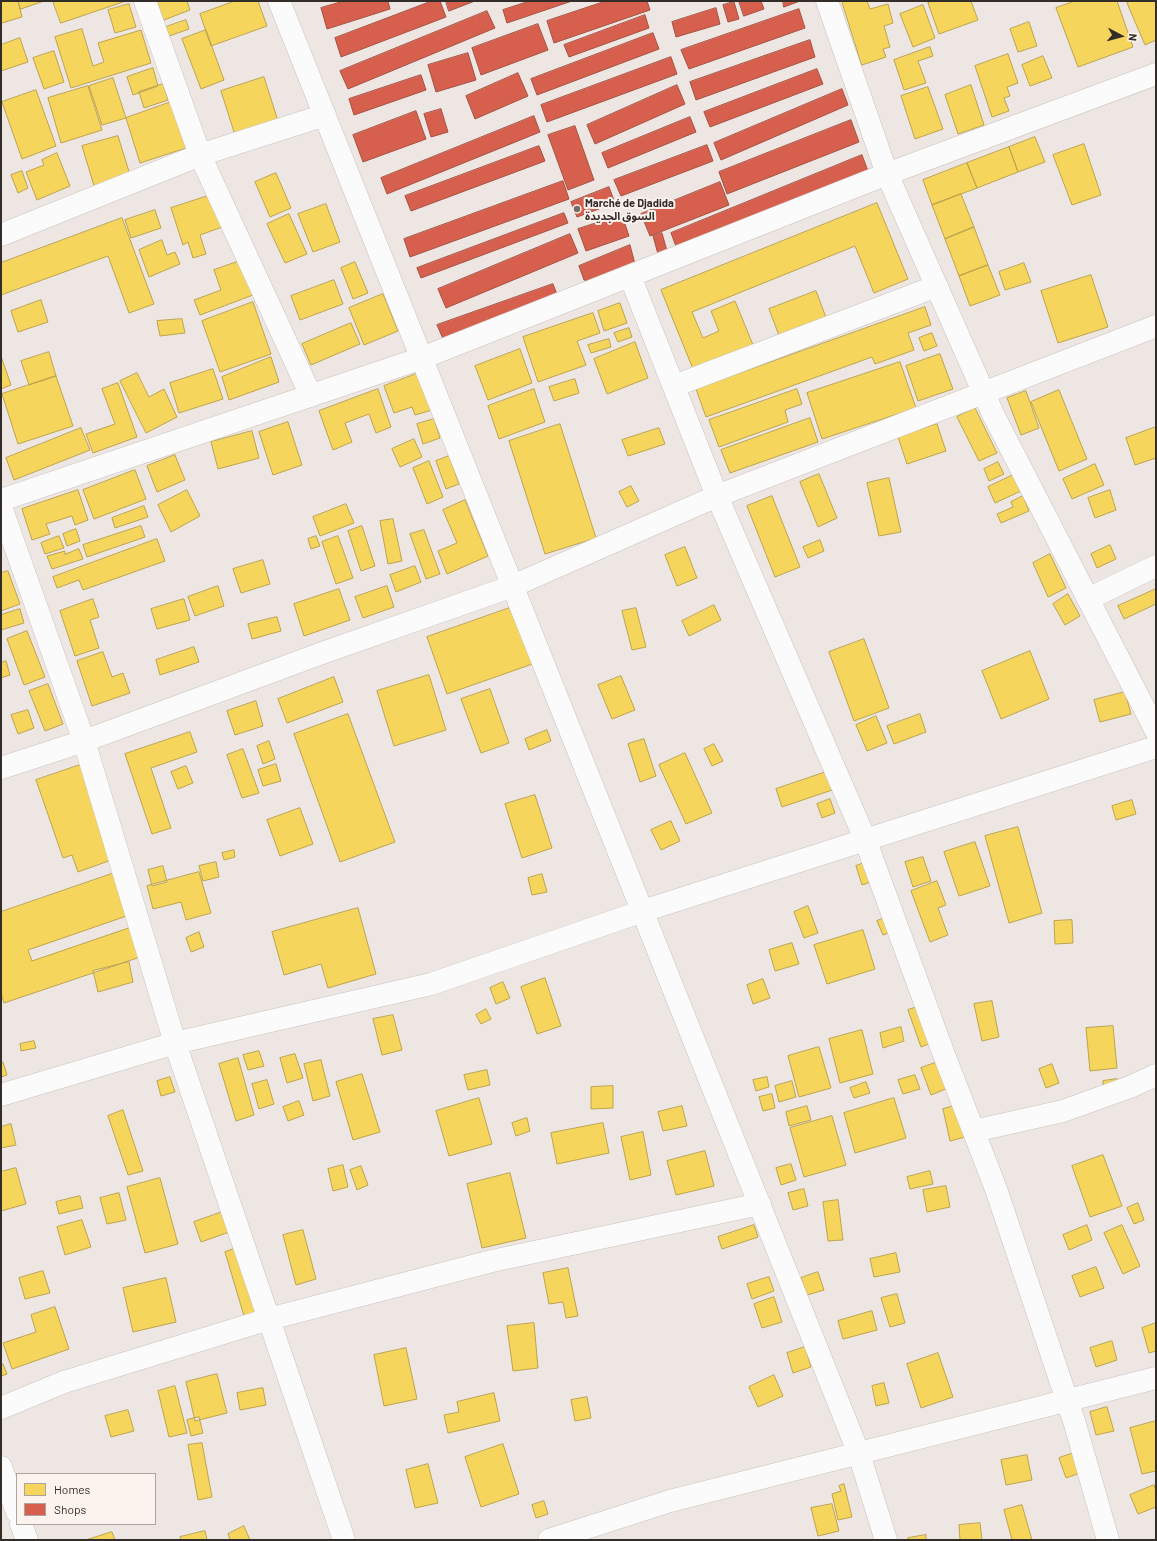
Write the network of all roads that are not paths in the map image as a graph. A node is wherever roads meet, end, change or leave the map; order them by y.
1 (145, 1) edge
2 (279, 1) edge
3 (827, 1) edge
4 (1156, 74) edge
5 (325, 115) junction
6 (200, 155) junction
7 (887, 174) junction
8 (1, 235) edge
9 (630, 276) junction
10 (937, 286) junction
11 (1156, 326) edge
12 (422, 358) junction
13 (674, 386) junction
14 (984, 392) junction
15 (311, 396) junction
16 (717, 496) junction
17 (1, 500) edge
18 (1, 507) edge
19 (1156, 566) edge
20 (513, 586) junction
21 (1088, 599) junction
22 (1156, 731) edge
23 (84, 740) junction
24 (1156, 747) edge
25 (1, 768) edge
26 (865, 839) junction
27 (643, 911) junction
28 (174, 1043) junction
29 (1156, 1075) edge
30 (1, 1095) edge
31 (974, 1131) junction
32 (760, 1204) junction
33 (269, 1319) junction
34 (1156, 1378) edge
35 (1068, 1402) junction
36 (1, 1408) edge
37 (859, 1454) junction
38 (1, 1467) edge
39 (16, 1509) edge
40 (21, 1525) edge
41 (27, 1540) edge
42 (344, 1540) edge
43 (548, 1540) edge
44 (886, 1540) edge
45 (1108, 1540) edge

1 - 6 street
2 - 5 street
3 - 7 street
4 - 7 street
5 - 6 street
5 - 12 street
6 - 8 street
6 - 15 street
7 - 9 street
7 - 10 street
9 - 12 street
9 - 13 street
10 - 13 street
10 - 14 street
11 - 14 street
12 - 15 street
12 - 20 street
13 - 16 street
14 - 16 street
14 - 21 street
15 - 17 street
16 - 20 street
16 - 26 street
18 - 23 street
19 - 21 street
20 - 23 street
20 - 27 street
21 - 22 street
23 - 25 street
23 - 28 street
24 - 26 street
26 - 27 street
26 - 31 street
27 - 28 street
27 - 32 street
28 - 30 street
28 - 33 street
29 - 31 street
31 - 35 street
32 - 33 street
32 - 37 street
33 - 36 street
33 - 42 street
34 - 35 street
35 - 37 street
35 - 45 street
37 - 43 street
37 - 44 street
38 - 39 street
40 - 41 street

